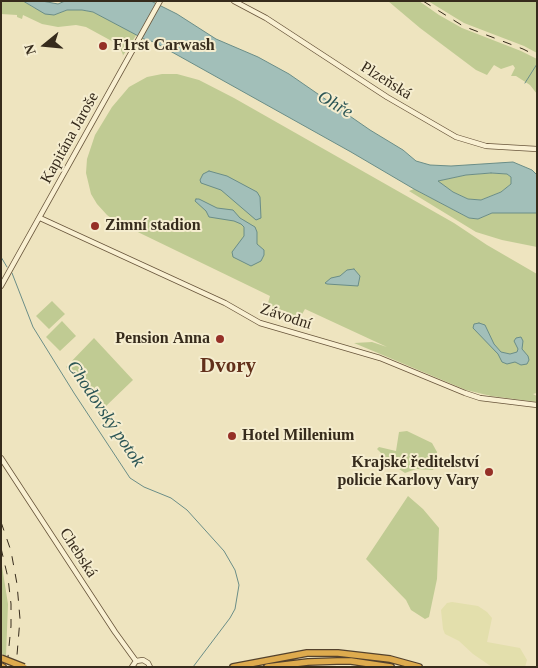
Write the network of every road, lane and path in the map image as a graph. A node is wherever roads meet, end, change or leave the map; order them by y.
1 (160, 1) edge
2 (234, 1) edge
3 (537, 149) edge
4 (40, 218) junction
5 (1, 286) edge
6 (537, 405) edge
7 (1, 458) edge
8 (1, 658) edge
9 (136, 661) junction
10 (24, 667) edge
11 (132, 667) edge
12 (150, 667) edge
13 (233, 667) edge
14 (267, 667) edge
15 (392, 667) edge
16 (419, 667) edge

1 - 4 street, Kapitána Jaroše
2 - 3 street, Plzeňská
4 - 5 street, Kapitána Jaroše
4 - 6 street, Závodní
7 - 9 street, Chebská
8 - 10 highway, bridge
9 - 11 street
9 - 12 street
13 - 16 highway
14 - 15 highway

